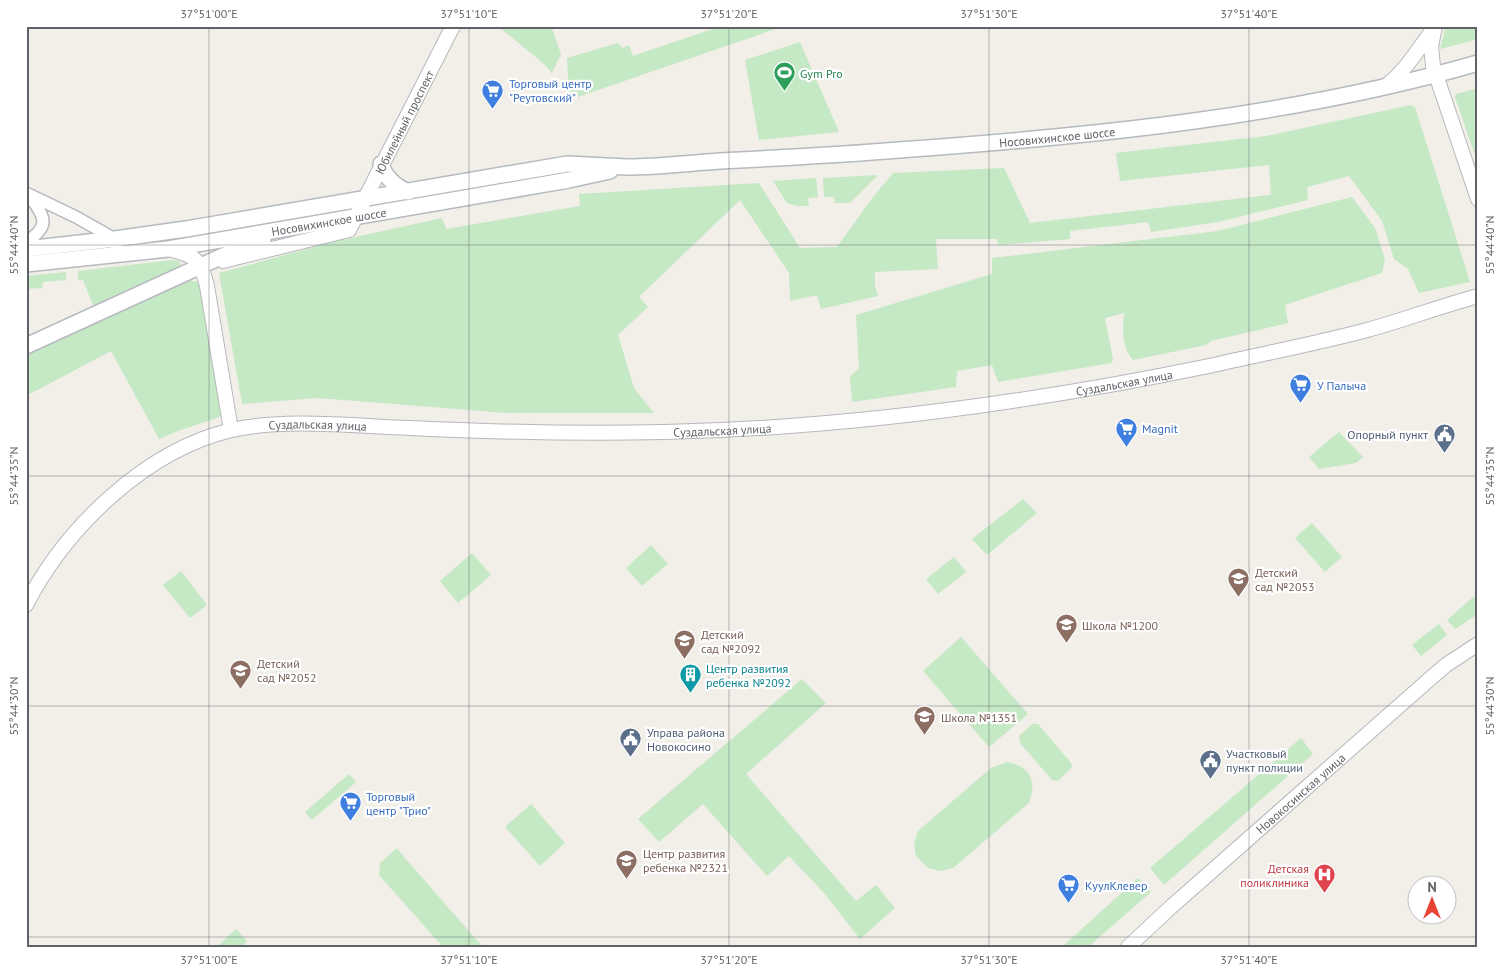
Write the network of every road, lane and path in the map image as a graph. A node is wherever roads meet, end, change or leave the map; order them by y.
1 (452, 26) edge
2 (1435, 26) edge
3 (1478, 63) edge
4 (1435, 76) junction
5 (1384, 88) junction
6 (381, 164) junction
7 (629, 167) junction
8 (408, 192) junction
9 (27, 194) edge
10 (1478, 199) edge
11 (363, 200) junction
12 (354, 217) junction
13 (302, 226) junction
14 (115, 239) junction
15 (26, 242) edge
16 (26, 248) edge
17 (168, 249) junction
18 (116, 254) junction
19 (26, 264) edge
20 (200, 266) junction
21 (1478, 296) edge
22 (26, 346) edge
23 (231, 430) junction
24 (26, 605) edge
25 (1478, 644) edge
26 (1128, 947) edge

1 - 6 street, Юбилейный проспект
2 - 4 street
2 - 5 street
3 - 4 main road, Носовихинское шоссе
4 - 5 main road, Носовихинское шоссе
4 - 10 street
5 - 7 main road, Носовихинское шоссе
6 - 8 main road
6 - 11 street, Юбилейный проспект
7 - 8 main road, Носовихинское шоссе
7 - 12 main road, Носовихинское шоссе
8 - 11 main road, Носовихинское шоссе
9 - 14 street
9 - 15 street
11 - 12 street, Юбилейный проспект
11 - 14 main road, Носовихинское шоссе
12 - 13 main road, Носовихинское шоссе
12 - 20 street, Юбилейный проспект
13 - 17 main road, Носовихинское шоссе
13 - 20 main road
14 - 16 main road, Носовихинское шоссе
14 - 18 street
17 - 18 main road, Носовихинское шоссе
17 - 20 street
18 - 19 main road, Носовихинское шоссе
20 - 22 main road
20 - 23 street
21 - 23 street, Суздальская улица
23 - 24 street, Суздальская улица
25 - 26 street, Новокосинская улица

